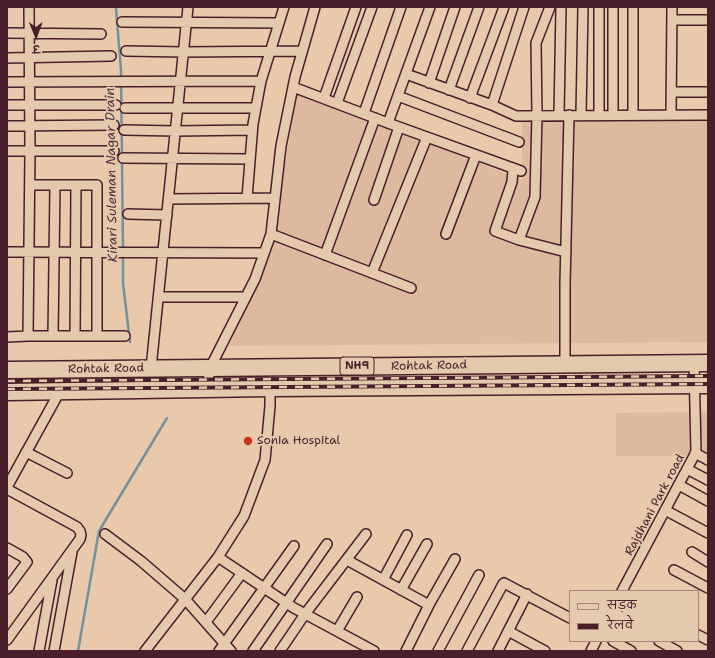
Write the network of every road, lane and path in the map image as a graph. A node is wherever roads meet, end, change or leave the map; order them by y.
1 (29, 7) edge
2 (188, 7) edge
3 (284, 7) edge
4 (315, 7) edge
5 (356, 7) edge
6 (372, 7) edge
7 (401, 7) edge
8 (430, 7) edge
9 (455, 7) edge
10 (479, 7) edge
11 (504, 7) edge
12 (524, 7) edge
13 (550, 7) edge
14 (561, 7) edge
15 (583, 7) edge
16 (599, 7) edge
17 (613, 7) edge
18 (633, 7) edge
19 (672, 7) edge
20 (672, 20) junction
21 (708, 20) edge
22 (122, 22) dead end
23 (187, 22) junction
24 (279, 23) junction
25 (7, 33) edge
26 (28, 34) junction
27 (101, 34) dead end
28 (126, 51) dead end
29 (270, 51) junction
30 (302, 51) junction
31 (184, 52) junction
32 (111, 56) dead end
33 (7, 58) edge
34 (29, 58) junction
35 (406, 74) junction
36 (181, 81) junction
37 (261, 81) junction
38 (7, 82) edge
39 (28, 82) junction
40 (429, 83) junction
41 (293, 86) junction
42 (449, 90) junction
43 (671, 92) junction
44 (708, 92) edge
45 (398, 96) junction
46 (324, 98) junction
47 (470, 98) junction
48 (337, 103) junction
49 (7, 105) edge
50 (29, 105) junction
51 (116, 105) dead end
52 (492, 105) junction
53 (125, 108) dead end
54 (178, 108) junction
55 (256, 108) junction
56 (364, 113) junction
57 (537, 115) junction
58 (564, 115) junction
59 (581, 115) junction
60 (599, 115) junction
61 (613, 115) junction
62 (633, 115) junction
63 (671, 115) junction
64 (708, 115) edge
65 (375, 118) junction
66 (388, 123) junction
67 (114, 125) dead end
68 (7, 126) edge
69 (29, 126) junction
70 (400, 127) junction
71 (124, 130) dead end
72 (252, 130) junction
73 (176, 131) junction
74 (427, 138) junction
75 (519, 142) dead end
76 (30, 151) junction
77 (114, 151) dead end
78 (7, 152) edge
79 (476, 155) junction
80 (123, 158) dead end
81 (173, 158) junction
82 (250, 159) junction
83 (30, 185) junction
84 (55, 185) junction
85 (76, 185) junction
86 (247, 198) junction
87 (275, 198) junction
88 (169, 199) junction
89 (374, 200) dead end
90 (128, 214) dead end
91 (167, 215) junction
92 (271, 234) junction
93 (446, 234) dead end
94 (520, 240) junction
95 (7, 252) edge
96 (29, 252) junction
97 (54, 252) junction
98 (566, 252) junction
99 (76, 253) junction
100 (96, 253) junction
101 (164, 253) junction
102 (264, 254) junction
103 (325, 255) junction
104 (372, 273) junction
105 (411, 288) dead end
106 (159, 297) junction
107 (246, 297) junction
108 (28, 336) junction
109 (53, 336) junction
110 (75, 336) junction
111 (97, 336) junction
112 (125, 336) dead end
113 (7, 337) edge
114 (701, 363) edge
115 (565, 364) junction
116 (151, 368) junction
117 (210, 368) junction
118 (7, 370) edge
119 (701, 385) edge
120 (270, 388) junction
121 (207, 389) junction
122 (60, 391) junction
123 (7, 392) edge
124 (26, 452) junction
125 (695, 454) junction
126 (708, 460) edge
127 (687, 469) junction
128 (67, 473) dead end
129 (708, 480) edge
130 (679, 485) junction
131 (7, 488) edge
132 (708, 501) edge
133 (665, 510) junction
134 (708, 532) edge
135 (105, 534) dead end
136 (366, 534) dead end
137 (407, 535) dead end
138 (327, 544) dead end
139 (427, 544) dead end
140 (294, 546) dead end
141 (7, 548) edge
142 (73, 548) junction
143 (692, 552) dead end
144 (218, 557) junction
145 (455, 559) dead end
146 (346, 560) junction
147 (708, 562) edge
148 (674, 570) dead end
149 (242, 573) junction
150 (479, 575) dead end
151 (53, 576) junction
152 (383, 580) junction
153 (264, 588) junction
154 (708, 588) edge
155 (7, 589) edge
156 (401, 590) junction
157 (623, 590) edge
158 (527, 594) junction
159 (357, 597) dead end
160 (185, 599) junction
161 (286, 603) junction
162 (429, 606) junction
163 (305, 614) junction
164 (569, 617) edge
165 (206, 622) junction
166 (337, 631) junction
167 (508, 631) junction
168 (699, 635) edge
169 (7, 640) edge
170 (708, 640) edge
171 (615, 642) edge
172 (661, 642) edge
173 (225, 649) edge
174 (39, 651) edge
175 (54, 651) edge
176 (145, 651) edge
177 (253, 651) edge
178 (280, 651) edge
179 (374, 651) edge
180 (406, 651) edge
181 (438, 651) edge
182 (467, 651) edge
183 (499, 651) edge
184 (545, 651) edge
185 (631, 651) edge
186 (677, 651) edge

1 - 26 street
2 - 23 street
3 - 24 street
4 - 30 street
5 - 46 street
6 - 48 street
7 - 56 street
8 - 35 street
9 - 40 street
10 - 42 street
11 - 47 street
12 - 52 street
13 - 57 street
14 - 58 street
15 - 59 street
16 - 60 street
17 - 61 street
18 - 62 street
19 - 20 street
20 - 21 street
20 - 43 street
22 - 23 street
23 - 24 street
23 - 31 street
24 - 29 street
25 - 26 street
26 - 27 street
26 - 34 street
28 - 31 street
29 - 30 street
29 - 31 street
29 - 37 street
30 - 41 street
31 - 36 street
32 - 34 street
33 - 34 street
34 - 39 street
35 - 40 street
35 - 45 street
36 - 37 street
36 - 39 street
36 - 54 street
37 - 55 street
38 - 39 street
39 - 50 street
40 - 42 street
41 - 46 street
41 - 87 street
42 - 47 street
43 - 44 street
43 - 63 street
45 - 66 street
45 - 75 street
46 - 48 street
47 - 52 street
48 - 56 street
49 - 50 street
50 - 51 street
50 - 69 street
52 - 57 street
53 - 54 street
54 - 55 street
54 - 73 street
55 - 72 street
56 - 65 street
57 - 58 street
57 - 94 street
58 - 59 street
58 - 98 street
59 - 60 street
60 - 61 street
61 - 62 street
62 - 63 street
63 - 64 street
65 - 66 street
65 - 103 street
66 - 70 street
67 - 69 street
68 - 69 street
69 - 76 street
70 - 74 street
70 - 89 street
71 - 73 street
72 - 73 street
72 - 82 street
73 - 81 street
74 - 79 street
74 - 104 street
76 - 77 street
76 - 78 street
76 - 83 street
79 - 93 street
79 - 94 street
80 - 81 street
81 - 82 street
81 - 88 street
82 - 86 street
83 - 84 street
83 - 96 street
84 - 85 street
84 - 97 street
85 - 99 street
85 - 100 street
86 - 87 street
86 - 88 street
87 - 92 street
88 - 91 street
90 - 91 street
91 - 101 street
92 - 102 street
92 - 103 street
94 - 98 street
95 - 96 street
96 - 97 street
96 - 108 street
97 - 99 street
97 - 109 street
98 - 115 street
99 - 100 street
99 - 110 street
100 - 101 street
100 - 111 street
101 - 102 street
101 - 106 street
102 - 107 street
103 - 104 street
104 - 105 street
106 - 107 street
106 - 116 street
107 - 117 street
108 - 109 street
108 - 113 street
109 - 110 street
110 - 111 street
111 - 112 street
114 - 115 highway, Rohtak Road / NH9
114 - 119 street, Rajdhani Park road
115 - 117 highway, Rohtak Road / NH9
116 - 117 highway, Rohtak Road / NH9
116 - 118 highway, Rohtak Road / NH9
117 - 121 street
119 - 120 highway, Rohtak Road / NH9
119 - 125 street, Rajdhani Park road
120 - 121 highway, Rohtak Road / NH9
120 - 144 street
121 - 122 highway, Rohtak Road / NH9
122 - 123 highway, Rohtak Road / NH9
122 - 124 street
124 - 128 street
124 - 131 street
125 - 126 street
125 - 127 street, Rajdhani Park road
127 - 129 street
127 - 130 street, Rajdhani Park road
130 - 132 street
130 - 133 street, Rajdhani Park road
131 - 142 street
133 - 134 street
133 - 157 street, Rajdhani Park road
135 - 160 street
136 - 146 street
137 - 152 street
138 - 161 street
139 - 156 street
140 - 153 street
141 - 155 street
142 - 151 street
142 - 175 street
143 - 147 street
144 - 149 street
144 - 160 street
145 - 162 street
146 - 152 street
146 - 163 street
148 - 154 street
149 - 153 street
149 - 165 street
150 - 181 street
151 - 169 street
151 - 174 street
152 - 156 street
153 - 161 street
153 - 173 street
156 - 162 street
158 - 164 street
158 - 167 street
158 - 182 street
159 - 166 street
160 - 165 street
160 - 176 street
161 - 163 street
161 - 177 street
162 - 180 street
163 - 166 street
163 - 178 street
165 - 173 street
166 - 179 street
167 - 183 street
167 - 184 street
168 - 170 street
171 - 185 street
172 - 186 street

